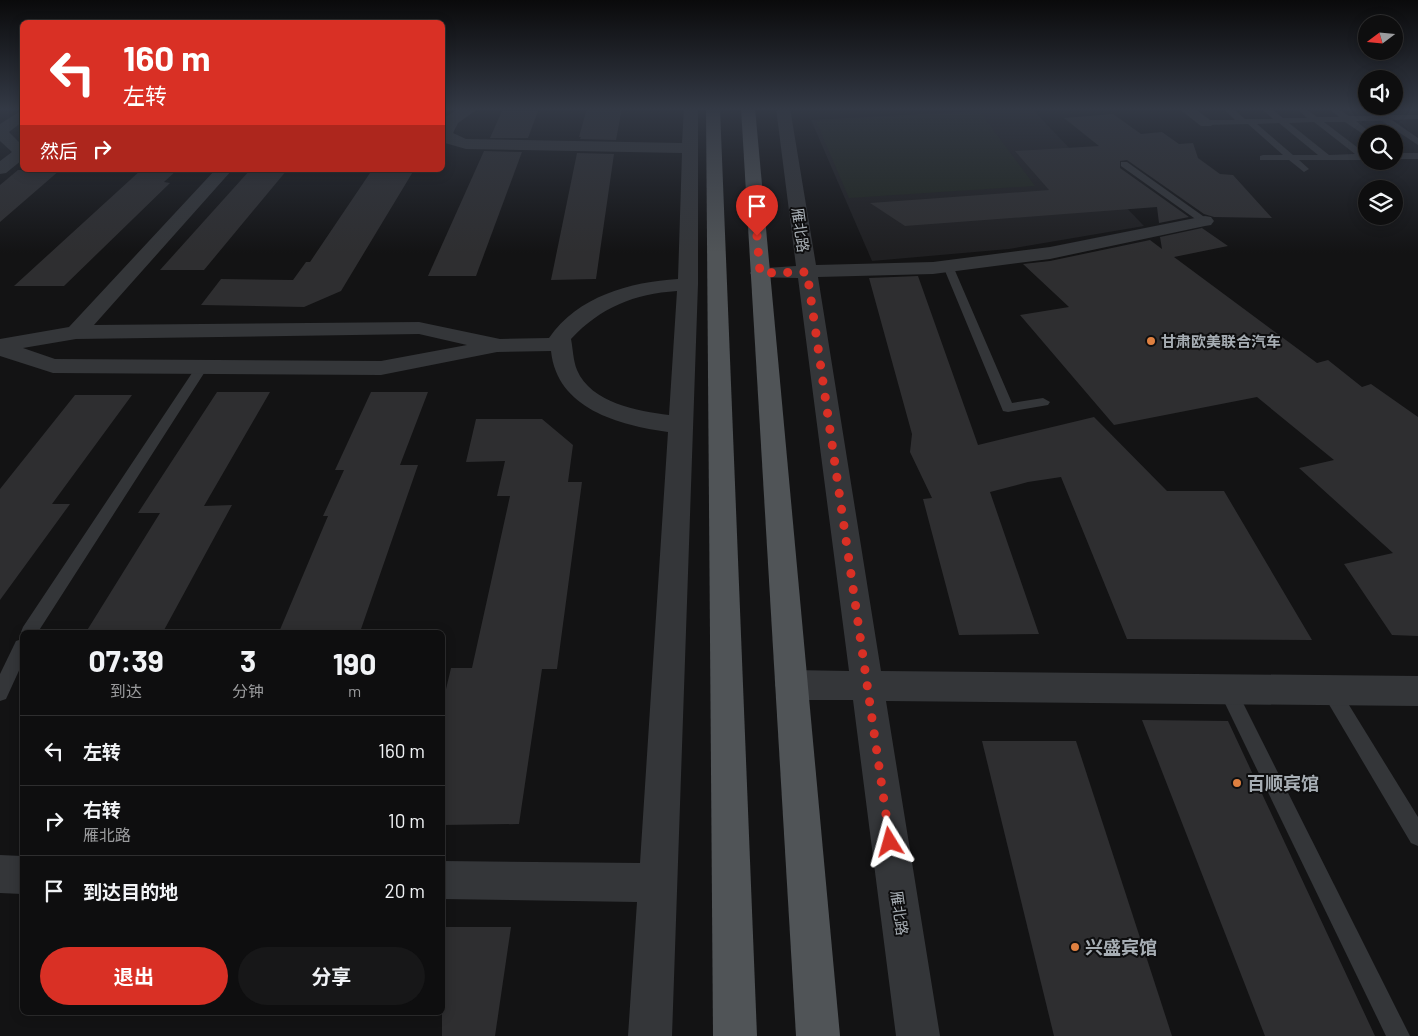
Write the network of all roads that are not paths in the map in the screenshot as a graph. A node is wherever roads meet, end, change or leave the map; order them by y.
1 (16, 156) edge
2 (691, 156) edge
3 (714, 156) edge
4 (752, 156) edge
5 (790, 156) edge
6 (1291, 157) junction
7 (1326, 157) joint
8 (1358, 157) edge
9 (1263, 158) dead end
10 (1124, 164) dead end
11 (1304, 168) dead end
12 (0, 169) edge
13 (222, 172) edge
14 (1205, 221) joint
15 (948, 266) junction
16 (807, 272) junction
17 (760, 273) junction
18 (688, 284) junction
19 (76, 332) junction
20 (561, 344) junction
21 (500, 346) junction
22 (0, 347) edge
23 (202, 367) junction
24 (1043, 402) dead end
25 (679, 425) junction
26 (30, 630) edge
27 (20, 650) edge
28 (791, 685) junction
29 (867, 686) junction
30 (1227, 689) junction
31 (1330, 690) junction
32 (1418, 691) edge
33 (0, 693) edge
34 (1418, 836) edge
35 (0, 874) edge
36 (20, 874) edge
37 (445, 880) edge
38 (658, 883) junction
39 (650, 1036) edge
40 (735, 1036) edge
41 (818, 1036) edge
42 (918, 1036) edge
43 (1398, 1036) edge

1 - 12 street
2 - 18 street
3 - 40 main road
4 - 17 main road
5 - 16 street, 雁北路
6 - 7 lane
6 - 9 lane
6 - 11 lane
7 - 8 lane
10 - 14 lane
13 - 19 street
14 - 15 street
15 - 16 street
15 - 24 lane
16 - 17 street
16 - 29 street, 雁北路
17 - 28 main road
18 - 20 street
18 - 25 street
19 - 21 street
19 - 22 street
20 - 21 street
20 - 25 street
21 - 23 street
22 - 23 street
23 - 26 lane
25 - 38 street
27 - 33 lane
28 - 29 street
28 - 41 main road
29 - 30 street
29 - 42 street, 雁北路
30 - 31 street
30 - 43 lane
31 - 32 street
31 - 34 lane
35 - 36 street
37 - 38 street
38 - 39 street

